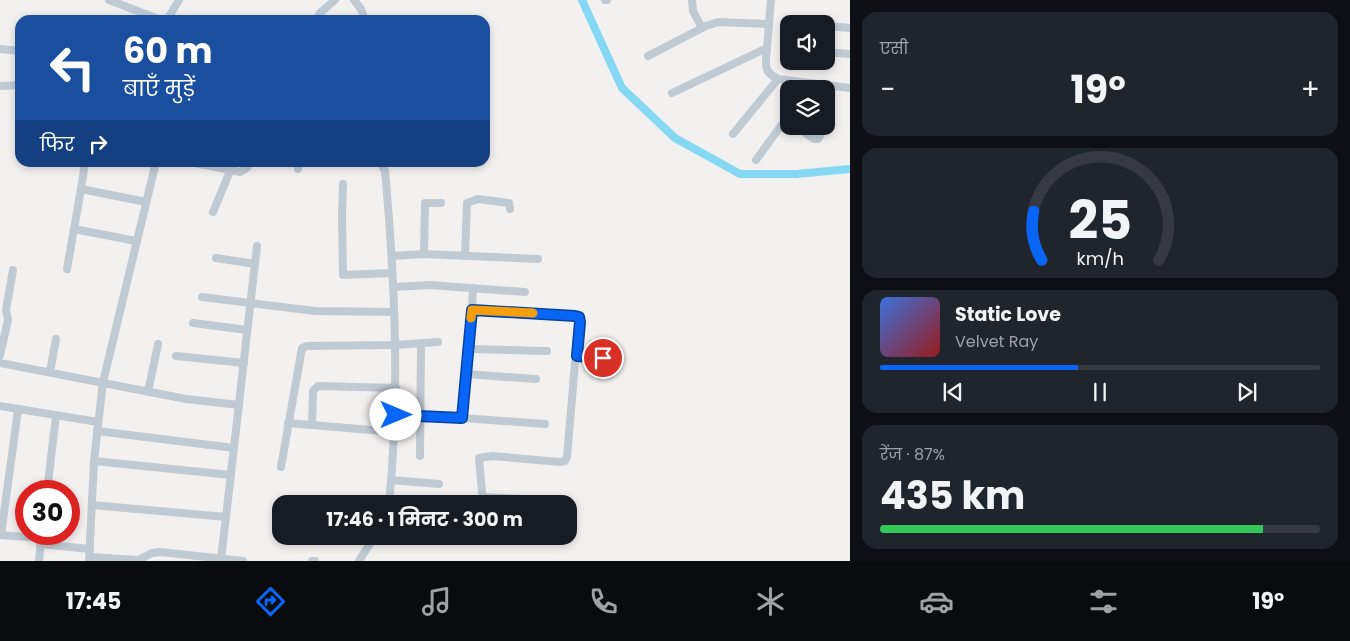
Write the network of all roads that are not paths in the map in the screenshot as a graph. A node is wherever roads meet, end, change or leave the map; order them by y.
1 (109, 0) edge
2 (179, 0) edge
3 (335, 0) edge
4 (354, 0) edge
5 (692, 0) edge
6 (771, 0) edge
7 (148, 15) edge
8 (170, 15) edge
9 (319, 15) edge
10 (363, 15) edge
11 (769, 24) junction
12 (835, 27) edge
13 (702, 28) junction
14 (850, 28) edge
15 (767, 48) junction
16 (0, 49) edge
17 (15, 50) edge
18 (835, 53) edge
19 (850, 54) edge
20 (648, 56) dead end
21 (778, 79) junction
22 (784, 80) edge
23 (15, 85) edge
24 (0, 86) edge
25 (835, 87) edge
26 (850, 88) edge
27 (672, 93) dead end
28 (780, 127) edge
29 (733, 134) dead end
30 (808, 135) edge
31 (820, 135) edge
32 (756, 160) dead end
33 (84, 167) edge
34 (155, 167) edge
35 (222, 167) edge
36 (247, 167) edge
37 (382, 167) edge
38 (230, 170) junction
39 (343, 184) dead end
40 (81, 189) junction
41 (146, 202) junction
42 (441, 203) dead end
43 (510, 209) dead end
44 (213, 212) dead end
45 (74, 229) junction
46 (136, 241) junction
47 (257, 246) dead end
48 (424, 254) junction
49 (392, 256) junction
50 (465, 256) junction
51 (216, 258) dead end
52 (538, 259) dead end
53 (255, 264) junction
54 (67, 269) dead end
55 (13, 270) dead end
56 (392, 273) junction
57 (393, 287) junction
58 (473, 288) junction
59 (525, 292) dead end
60 (202, 297) dead end
61 (251, 303) junction
62 (472, 310) junction
63 (394, 312) junction
64 (193, 323) dead end
65 (248, 330) junction
66 (56, 340) dead end
67 (438, 342) dead end
68 (158, 344) dead end
69 (421, 344) junction
70 (395, 346) junction
71 (468, 349) junction
72 (547, 351) dead end
73 (0, 355) edge
74 (176, 356) dead end
75 (577, 356) junction
76 (603, 358) dead end
77 (0, 363) edge
78 (244, 363) junction
79 (50, 372) junction
80 (466, 374) junction
81 (536, 379) dead end
82 (103, 382) junction
83 (396, 388) junction
84 (148, 392) junction
85 (239, 405) junction
86 (0, 406) edge
87 (18, 410) junction
88 (396, 415) junction
89 (421, 415) junction
90 (56, 416) junction
91 (462, 418) junction
92 (98, 422) junction
93 (288, 424) junction
94 (546, 424) dead end
95 (312, 425) junction
96 (97, 431) junction
97 (394, 432) junction
98 (234, 448) junction
99 (420, 456) dead end
100 (94, 461) junction
101 (281, 467) dead end
102 (231, 475) junction
103 (4, 477) edge
104 (48, 480) edge
105 (391, 480) junction
106 (439, 484) dead end
107 (390, 495) edge
108 (482, 495) edge
109 (92, 505) junction
110 (226, 517) junction
111 (1, 535) edge
112 (15, 536) edge
113 (40, 545) edge
114 (58, 545) edge
115 (369, 545) edge
116 (90, 556) edge
117 (221, 559) junction
118 (39, 561) edge
119 (243, 561) edge
120 (359, 561) edge

1 - 7 street
2 - 8 street
3 - 9 street
4 - 10 street
5 - 13 street
6 - 11 street
11 - 13 street
11 - 15 street
12 - 14 street
13 - 20 street
15 - 21 street
15 - 27 street
16 - 17 street
18 - 19 street
21 - 22 street
21 - 29 street
23 - 24 street
25 - 26 street
28 - 32 street
30 - 31 street
33 - 40 street
34 - 41 street
35 - 38 street
36 - 38 street
37 - 49 street
38 - 44 street
39 - 56 street
40 - 41 street
40 - 45 street
41 - 46 street
42 - 48 street
43 - 50 street
45 - 46 street
45 - 54 street
46 - 82 street
47 - 53 street
48 - 49 street
48 - 50 street
49 - 56 street
50 - 52 street
51 - 53 street
53 - 61 street
55 - 73 street
56 - 57 street
57 - 58 street
57 - 63 street
58 - 59 street
58 - 62 street
60 - 61 street
61 - 63 street
61 - 65 street
62 - 71 street
62 - 75 street
63 - 70 street
64 - 65 street
65 - 78 street
66 - 79 street
67 - 69 street
68 - 84 street
69 - 70 street
69 - 89 street
70 - 83 street
70 - 93 street
71 - 72 street
71 - 80 street
74 - 78 street
75 - 76 street
75 - 108 street
77 - 79 street
78 - 85 street
79 - 82 street
80 - 81 street
80 - 91 street
82 - 84 street
82 - 92 street
83 - 88 street
83 - 95 street
84 - 85 street
85 - 98 street
86 - 87 street
87 - 90 street
87 - 103 street
88 - 89 street
88 - 97 street
89 - 91 street
89 - 99 street
90 - 92 street
90 - 104 street
91 - 94 street
92 - 96 street
93 - 95 street
93 - 101 street
95 - 97 street
96 - 98 street
96 - 100 street
97 - 105 street
98 - 102 street
100 - 102 street
100 - 109 street
102 - 110 street
103 - 111 street
105 - 106 street
105 - 107 street
109 - 110 street
109 - 116 street
110 - 117 street
111 - 112 street
113 - 118 street
114 - 116 street
115 - 120 street
116 - 117 street
117 - 119 street

